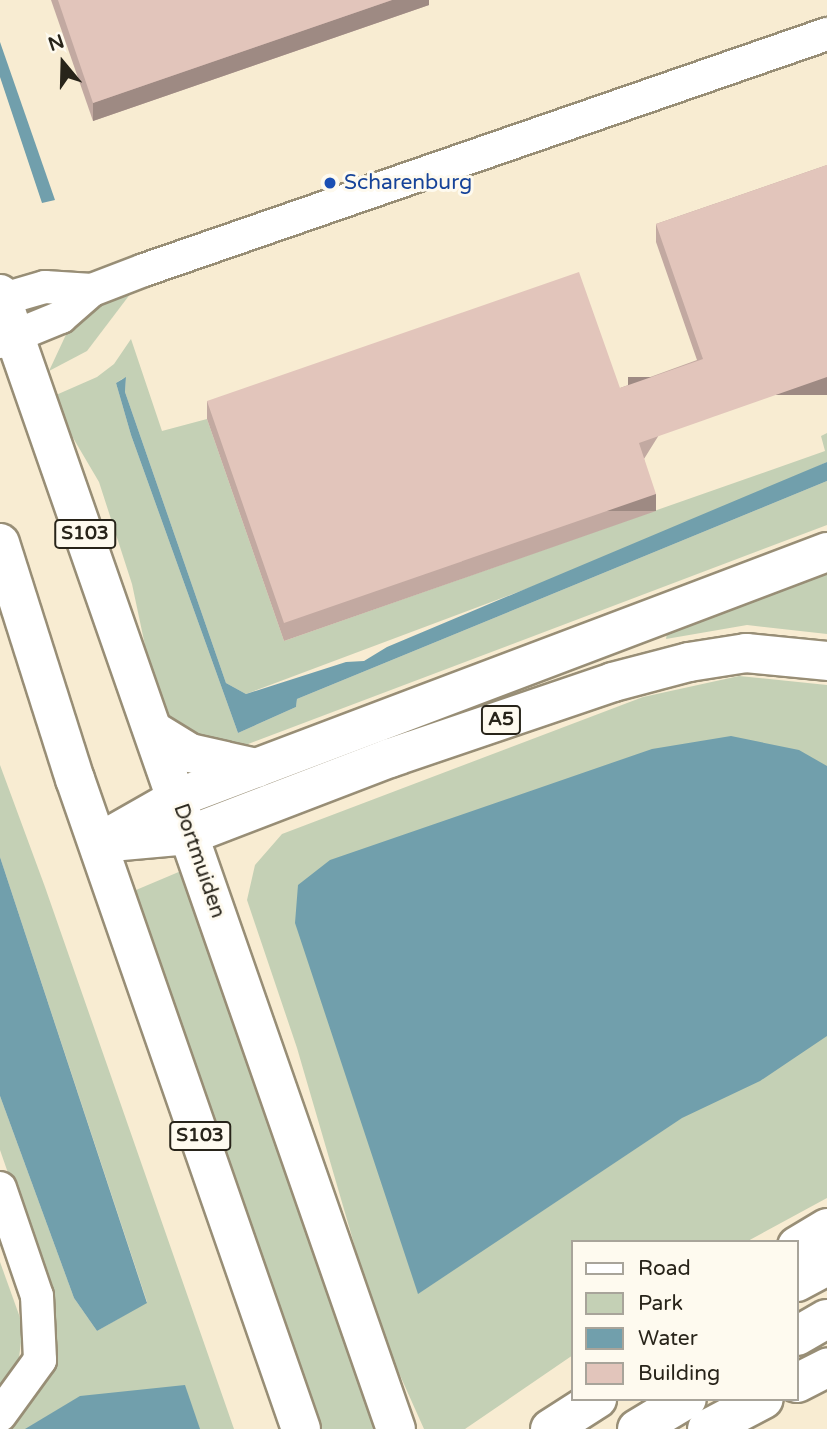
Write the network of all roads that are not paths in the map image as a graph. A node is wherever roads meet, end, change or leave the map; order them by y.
1 (827, 34) edge
2 (92, 290) junction
3 (1, 298) edge
4 (8, 339) edge
5 (0, 543) edge
6 (827, 552) edge
7 (827, 661) edge
8 (154, 731) junction
9 (256, 768) junction
10 (177, 798) junction
11 (189, 835) junction
12 (98, 844) junction
13 (0, 1188) edge
14 (827, 1228) edge
15 (799, 1245) edge
16 (827, 1266) edge
17 (799, 1282) edge
18 (827, 1320) edge
19 (799, 1335) edge
20 (827, 1368) edge
21 (799, 1382) edge
22 (572, 1393) edge
23 (594, 1401) edge
24 (684, 1401) edge
25 (760, 1401) edge
26 (2, 1413) edge
27 (301, 1429) edge
28 (396, 1429) edge
29 (534, 1429) edge
30 (550, 1429) edge
31 (637, 1429) edge
32 (707, 1429) edge

1 - 2 street
2 - 3 street
2 - 4 street
3 - 4 main road, Dortmuiden / S103
4 - 8 main road, Dortmuiden / S103
5 - 12 main road, S103
6 - 9 main road, A5
7 - 11 main road, A5
8 - 9 main road
8 - 10 main road, Dortmuiden / S103
9 - 10 main road, A5
10 - 11 main road, Dortmuiden / S103
10 - 12 main road
11 - 12 main road
11 - 28 main road, Dortmuiden / S103
12 - 27 main road, S103
13 - 26 street
14 - 15 main road
16 - 17 main road
18 - 19 main road
20 - 21 main road
22 - 29 main road
23 - 30 main road
24 - 31 main road
25 - 32 main road

